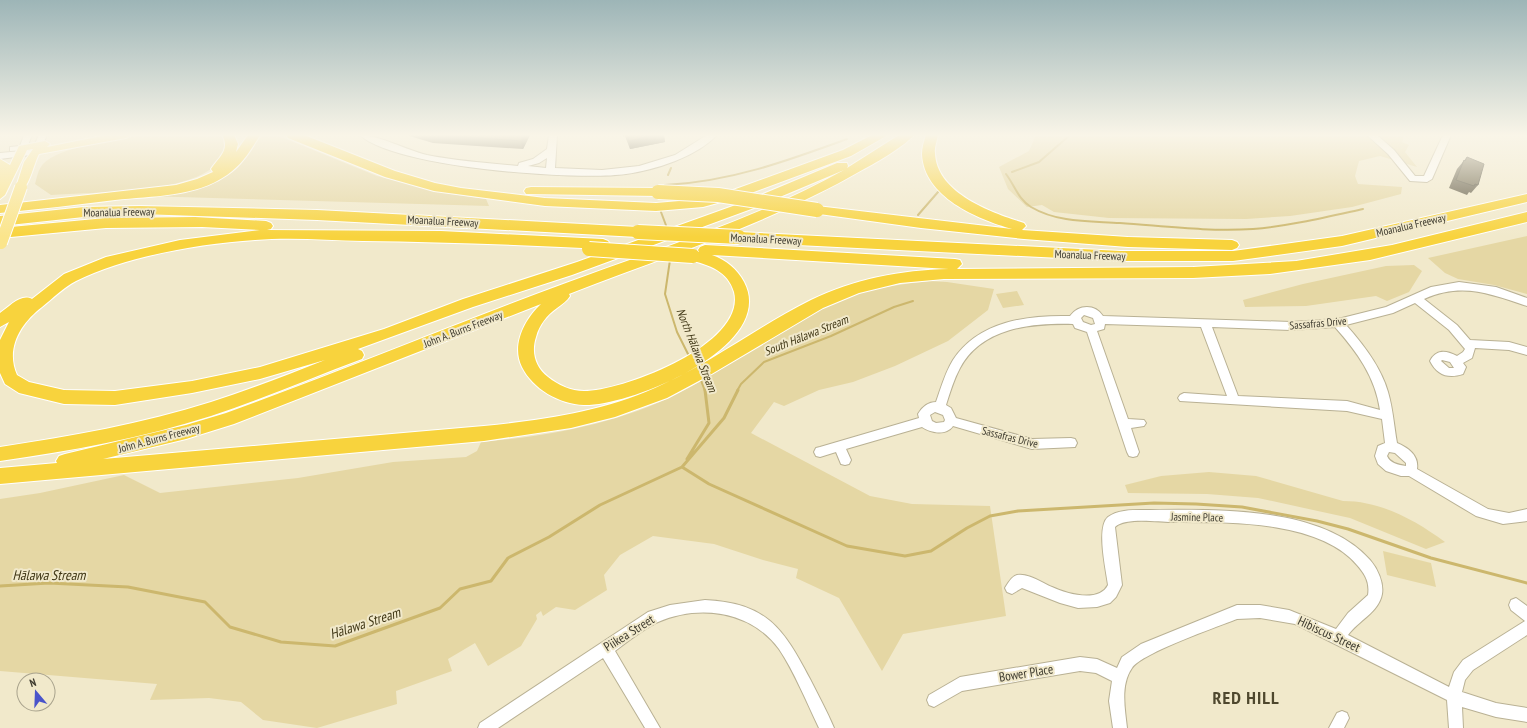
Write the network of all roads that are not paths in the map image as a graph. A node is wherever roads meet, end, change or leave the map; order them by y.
1 (5, 169) edge
2 (13, 169) edge
3 (27, 169) edge
4 (35, 169) edge
5 (216, 169) edge
6 (228, 169) edge
7 (380, 169) edge
8 (388, 169) edge
9 (536, 169) edge
10 (642, 169) edge
11 (803, 169) edge
12 (836, 169) edge
13 (858, 169) edge
14 (934, 169) edge
15 (1405, 169) edge
16 (1432, 169) edge
17 (550, 170) joint
18 (21, 187) junction
19 (2, 189) edge
20 (146, 193) junction
21 (1527, 194) edge
22 (1527, 198) edge
23 (1499, 203) junction
24 (0, 209) edge
25 (0, 215) edge
26 (317, 215) junction
27 (1443, 217) junction
28 (1527, 217) edge
29 (0, 220) edge
30 (1527, 227) edge
31 (451, 237) junction
32 (0, 238) edge
33 (509, 240) junction
34 (1233, 245) junction
35 (693, 250) junction
36 (1387, 251) junction
37 (650, 258) junction
38 (576, 267) junction
39 (1151, 272) junction
40 (68, 278) junction
41 (1416, 298) junction
42 (1527, 302) edge
43 (1075, 320) junction
44 (1100, 320) junction
45 (0, 322) edge
46 (1338, 323) junction
47 (1205, 324) junction
48 (1090, 329) junction
49 (1468, 344) junction
50 (1527, 351) edge
51 (1457, 361) dead end
52 (681, 375) junction
53 (1184, 398) dead end
54 (1234, 400) junction
55 (940, 407) junction
56 (1387, 416) junction
57 (925, 421) junction
58 (951, 421) junction
59 (1123, 424) junction
60 (1140, 424) dead end
61 (1071, 443) dead end
62 (839, 446) junction
63 (1392, 446) junction
64 (0, 452) edge
65 (820, 452) dead end
66 (1133, 452) dead end
67 (845, 460) dead end
68 (0, 471) edge
69 (1411, 471) junction
70 (0, 476) edge
71 (1527, 515) edge
72 (1012, 588) dead end
73 (1516, 605) dead end
74 (1527, 615) edge
75 (1527, 627) edge
76 (1338, 637) junction
77 (605, 648) junction
78 (1120, 677) junction
79 (1454, 696) junction
80 (934, 700) dead end
81 (1527, 715) edge
82 (486, 728) edge
83 (653, 728) edge
84 (827, 728) edge
85 (1120, 728) edge
86 (1456, 728) edge

1 - 19 main road
2 - 19 main road
3 - 18 main road
4 - 18 main road
5 - 20 highway
6 - 20 highway
7 - 11 highway
8 - 34 highway, bridge
9 - 17 street
10 - 17 street
12 - 38 highway, John A. Burns Freeway, bridge
13 - 35 highway, John A. Burns Freeway
14 - 34 highway
15 - 16 street
18 - 32 main road, bridge
20 - 24 highway
21 - 23 highway
22 - 23 highway, Moanalua Freeway
23 - 27 highway, Moanalua Freeway
25 - 26 highway
26 - 27 highway, Moanalua Freeway, bridge
26 - 29 highway, Moanalua Freeway
27 - 34 highway
28 - 36 highway, Moanalua Freeway
30 - 36 highway
31 - 32 highway, Moanalua Freeway
31 - 33 highway, Moanalua Freeway
31 - 40 highway
33 - 35 highway, Moanalua Freeway
33 - 35 highway, bridge
35 - 37 highway, John A. Burns Freeway, bridge
35 - 39 highway, Moanalua Freeway
35 - 52 highway
36 - 39 highway, Moanalua Freeway
37 - 52 highway
37 - 68 highway, John A. Burns Freeway
38 - 40 highway
38 - 64 highway, John A. Burns Freeway
39 - 52 highway
40 - 45 highway
41 - 42 street, Sassafras Drive
41 - 46 street, Sassafras Drive
41 - 49 street
43 - 44 street, Sassafras Drive
43 - 48 street
43 - 55 street, Sassafras Drive
44 - 47 street, Sassafras Drive
44 - 48 street
46 - 47 street, Sassafras Drive
46 - 56 street
47 - 54 street
48 - 59 street
49 - 50 street
49 - 51 street
52 - 70 highway
53 - 54 street
54 - 56 street
55 - 57 street
55 - 58 street
56 - 63 street
57 - 58 street
57 - 62 street
58 - 61 street, Sassafras Drive
59 - 60 street
59 - 66 street
62 - 65 street
62 - 67 street
63 - 69 street
63 - 69 street
69 - 71 street
72 - 76 street, Jasmine Place
73 - 74 street
75 - 79 street
76 - 78 street, Hibiscus Street
76 - 79 street, Hibiscus Street
77 - 82 street, Piikea Street
77 - 83 street
77 - 84 street, Piikea Street
78 - 80 street, Bower Place
78 - 85 street, Hibiscus Street
79 - 81 street, Hibiscus Street
79 - 86 street

